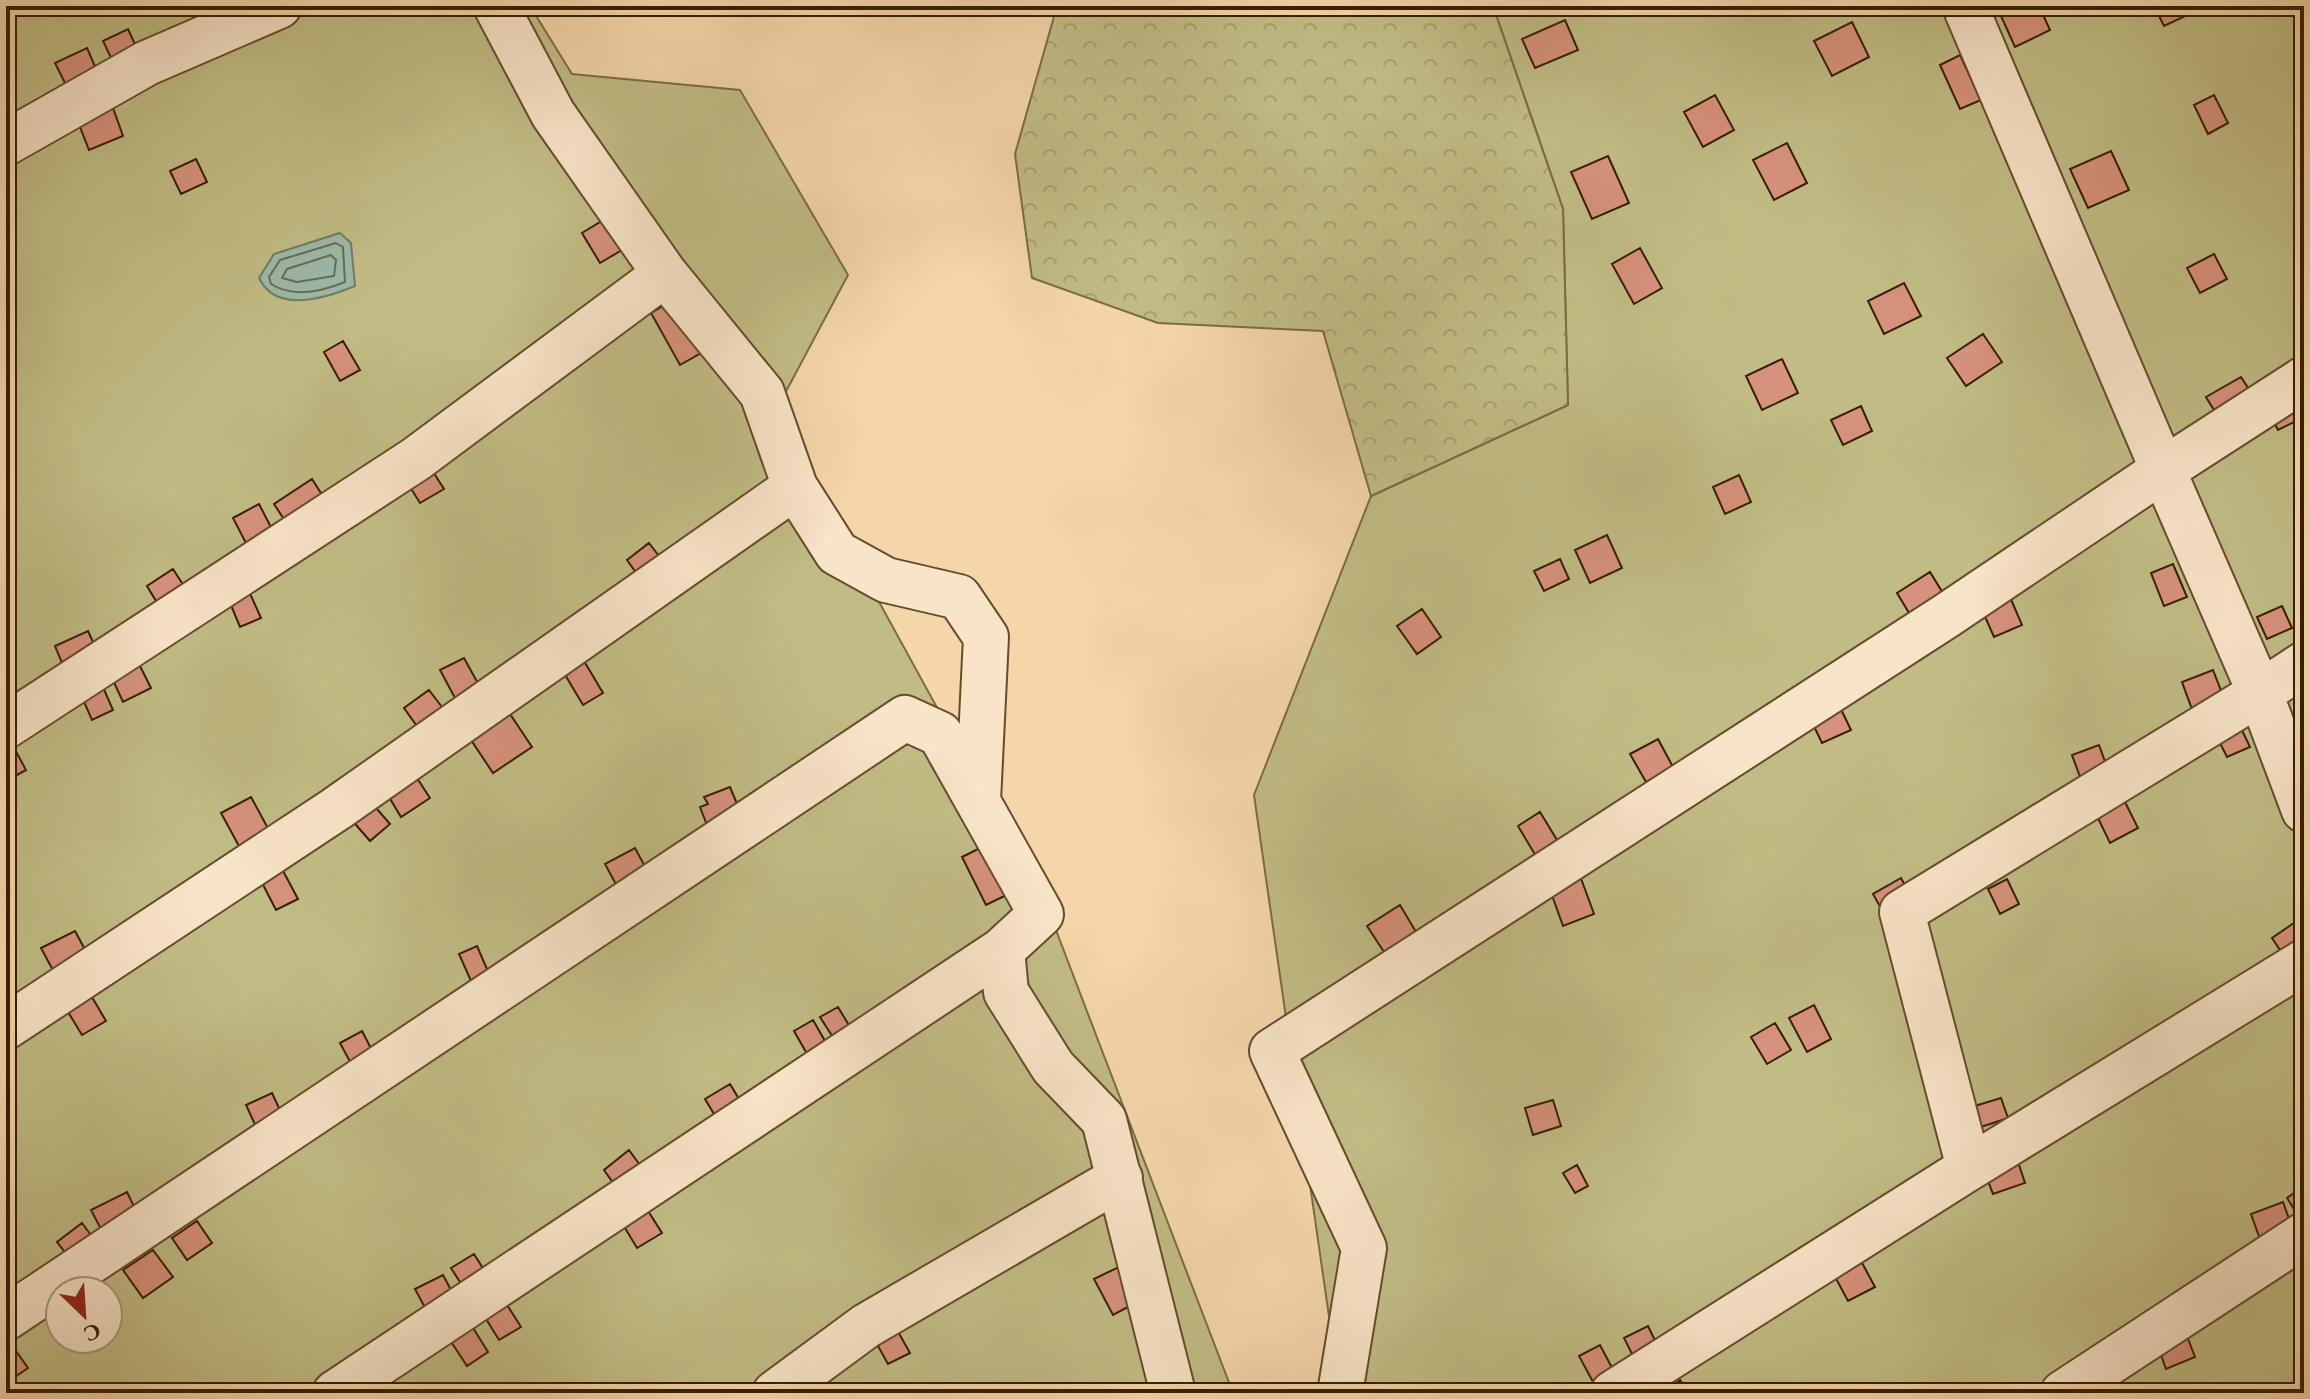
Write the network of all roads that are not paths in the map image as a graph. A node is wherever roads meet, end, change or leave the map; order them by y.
1 (279, 6) edge
2 (496, 6) edge
3 (1969, 8) edge
4 (6, 143) edge
5 (665, 274) junction
6 (2304, 379) edge
7 (2163, 470) junction
8 (795, 487) junction
9 (2304, 664) edge
10 (2260, 693) junction
11 (6, 726) edge
12 (978, 801) junction
13 (2304, 810) edge
14 (1002, 950) junction
15 (2304, 962) edge
16 (6, 1027) edge
17 (1969, 1168) junction
18 (1120, 1178) junction
19 (2304, 1235) edge
20 (6, 1318) edge
21 (335, 1393) edge
22 (775, 1393) edge
23 (1173, 1393) edge
24 (1340, 1393) edge
25 (1613, 1393) edge
26 (2063, 1393) edge

1 - 4 lane
2 - 5 lane
3 - 7 lane
5 - 8 lane
5 - 11 lane
6 - 7 lane
7 - 10 lane
7 - 24 lane
8 - 12 lane
8 - 16 lane
9 - 10 lane
10 - 13 lane
10 - 17 lane
12 - 14 lane
12 - 20 lane
14 - 18 lane
14 - 21 lane
15 - 17 lane
17 - 25 lane
18 - 22 lane
18 - 23 lane
19 - 26 lane

